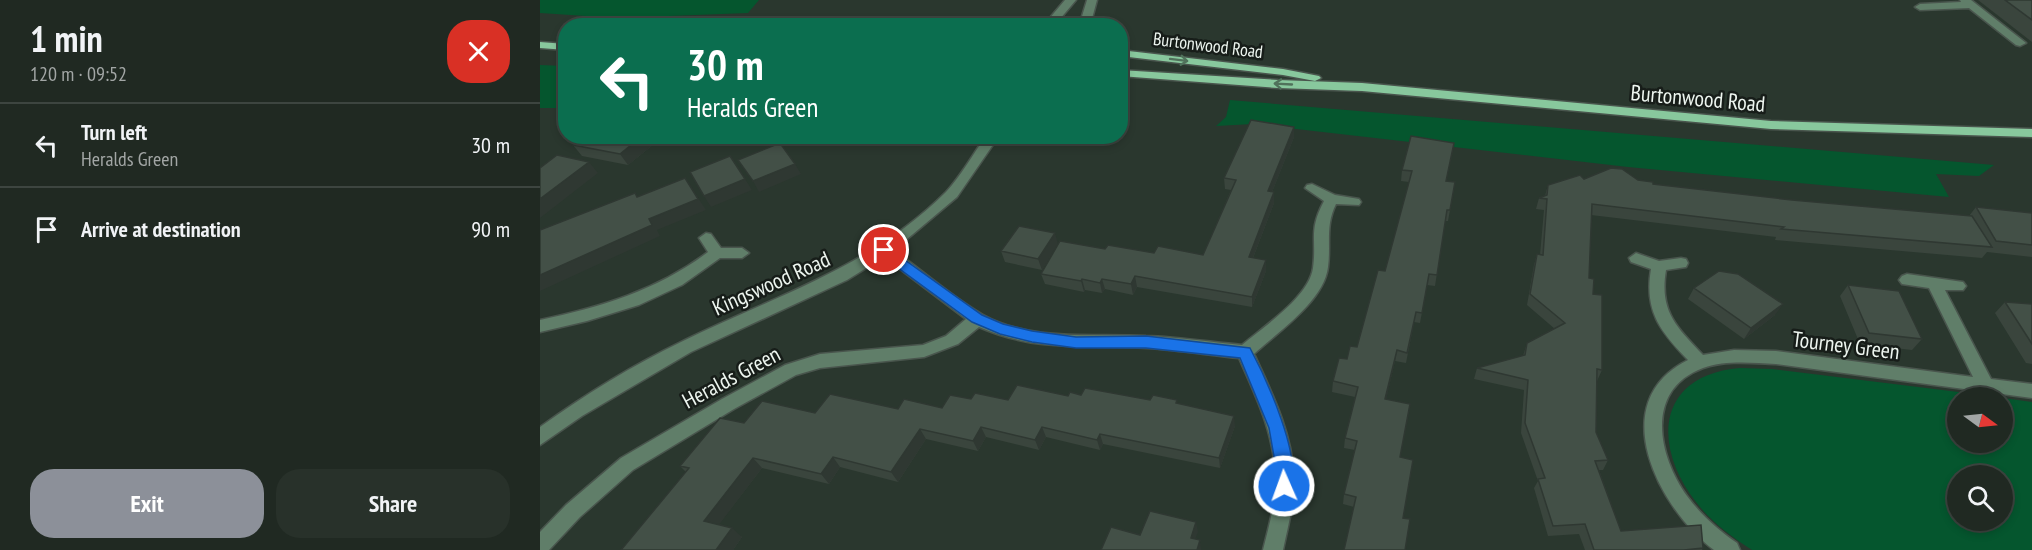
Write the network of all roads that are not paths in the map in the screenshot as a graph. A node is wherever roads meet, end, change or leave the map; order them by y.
1 (1071, 0) edge
2 (1092, 0) edge
3 (1968, 2) edge
4 (1920, 7) dead end
5 (1055, 18) edge
6 (1086, 18) edge
7 (2020, 43) dead end
8 (540, 45) edge
9 (558, 46) edge
10 (1128, 54) edge
11 (1128, 73) edge
12 (1362, 87) junction
13 (2032, 133) edge
14 (988, 144) edge
15 (1312, 188) dead end
16 (1332, 199) junction
17 (1354, 202) dead end
18 (706, 238) dead end
19 (884, 250) junction
20 (717, 253) junction
21 (742, 254) dead end
22 (1636, 258) dead end
23 (1681, 263) dead end
24 (1659, 266) junction
25 (1907, 280) dead end
26 (1935, 283) junction
27 (1958, 286) dead end
28 (977, 319) junction
29 (540, 326) edge
30 (1245, 352) junction
31 (1700, 362) junction
32 (1986, 385) junction
33 (2032, 391) edge
34 (540, 437) edge
35 (540, 546) edge
36 (1273, 550) edge
37 (1730, 550) edge

1 - 5 street
2 - 6 street
3 - 4 street
3 - 7 street
8 - 9 main road
10 -> 12 main road, Burtonwood Road
12 -> 11 main road, Burtonwood Road
12 - 13 main road, Burtonwood Road
14 - 19 street, Kingswood Road
15 - 16 street
16 - 17 street
16 - 30 street
18 - 20 street
19 - 28 street
19 - 34 street, Kingswood Road
20 - 21 street
20 - 29 street
22 - 24 street
23 - 24 street
24 - 31 street
25 - 26 street
26 - 27 street
26 - 32 street
28 - 30 street
28 - 35 street, Heralds Green
30 - 36 street
31 - 32 street, Tourney Green
31 - 37 street, Tourney Green
32 - 33 street, Tourney Green

